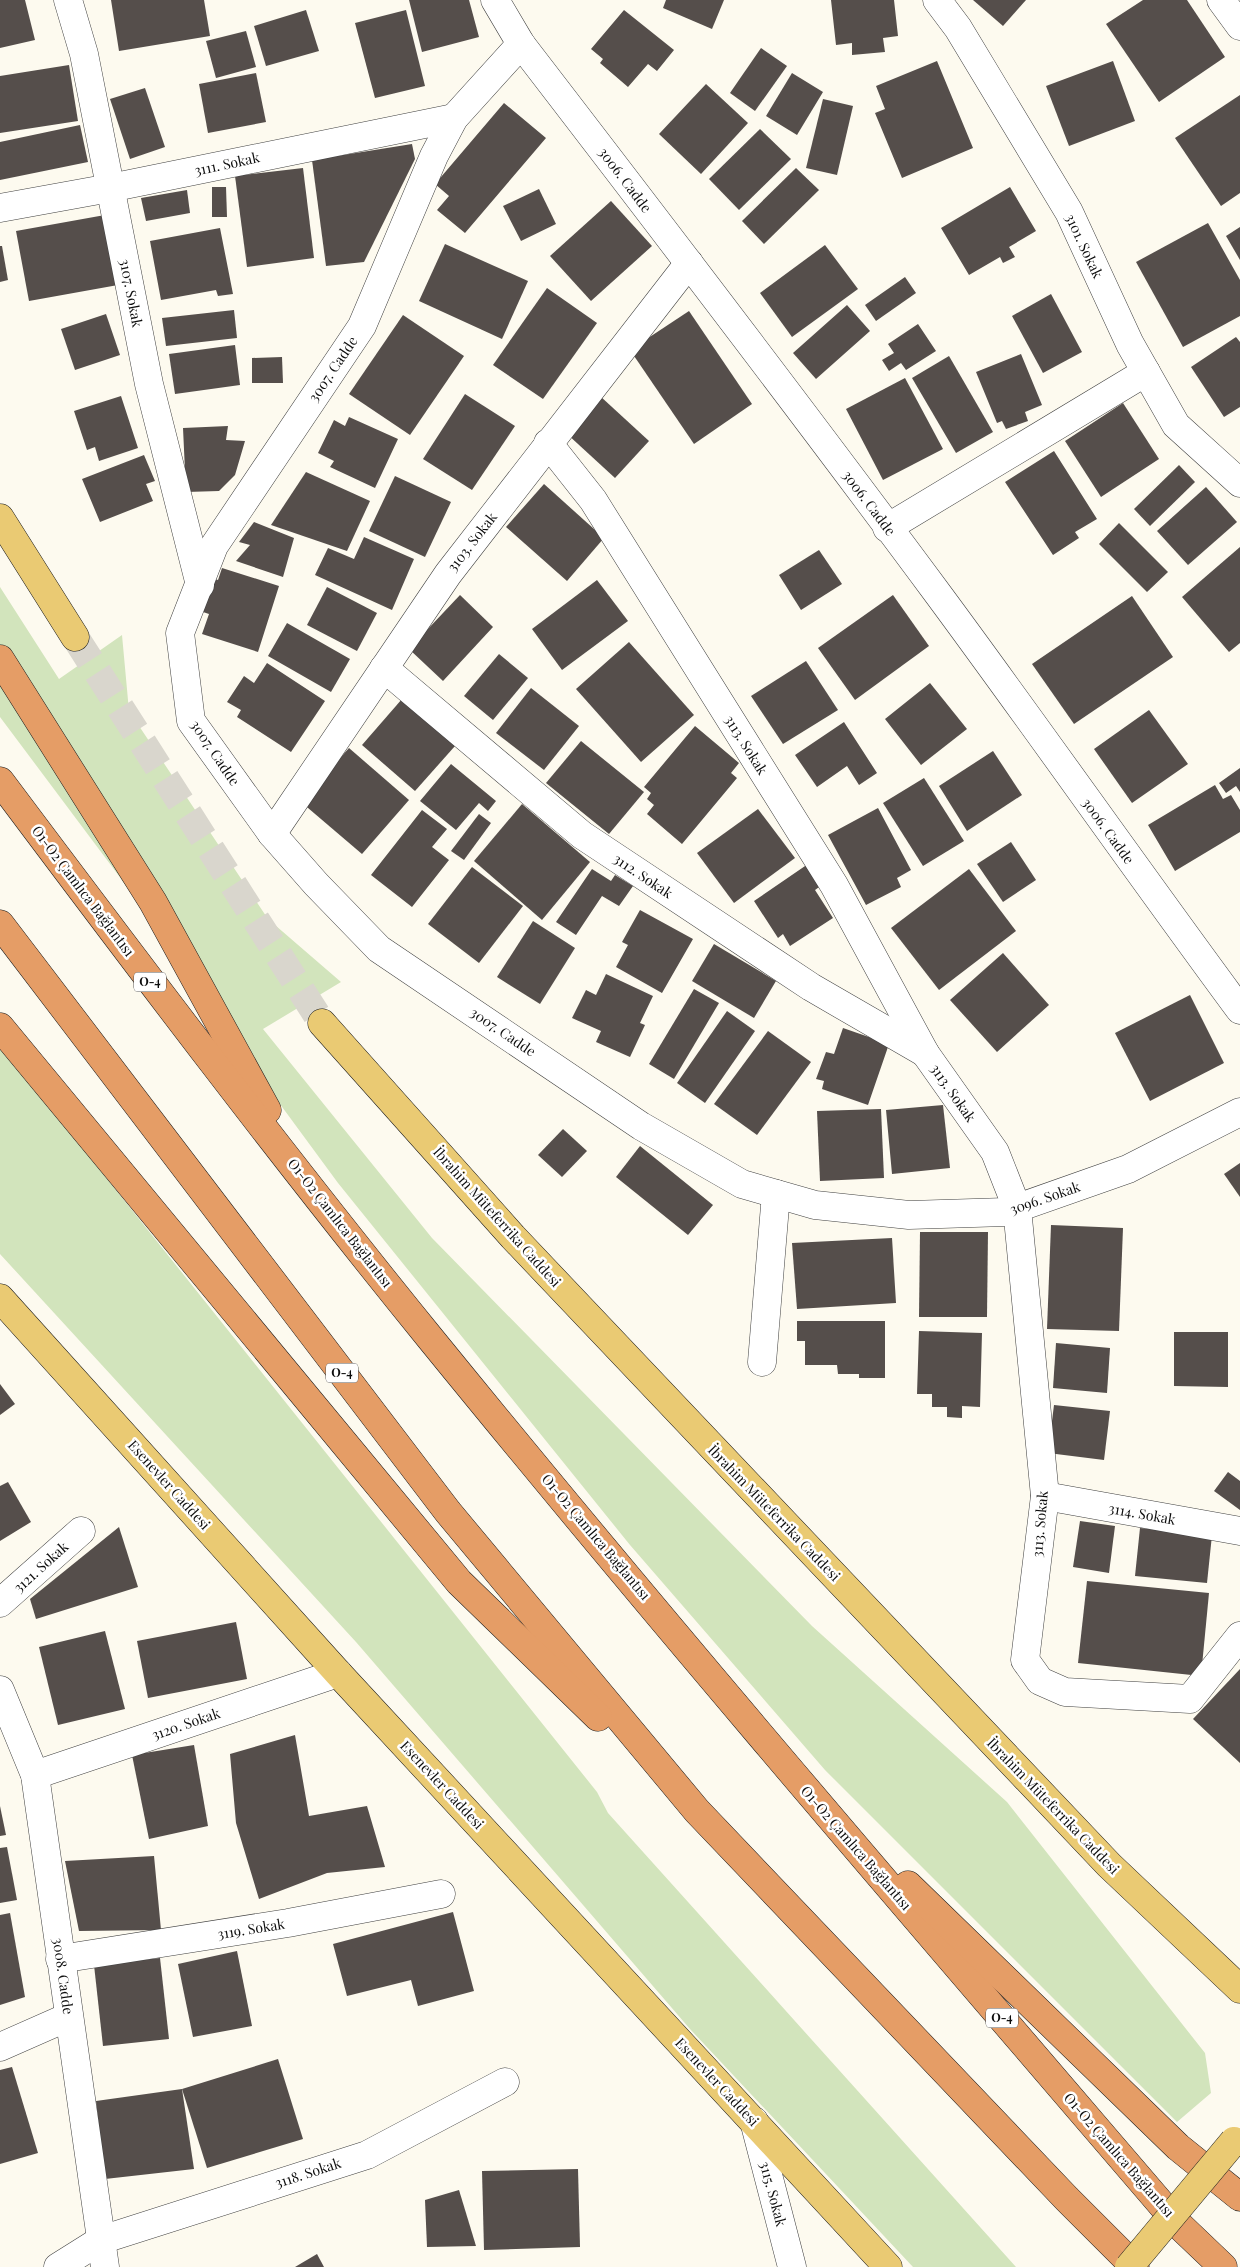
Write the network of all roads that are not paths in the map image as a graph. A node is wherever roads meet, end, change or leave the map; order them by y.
1 (68, 0) edge
2 (495, 0) edge
3 (937, 0) edge
4 (1221, 0) edge
5 (1240, 26) edge
6 (521, 44) junction
7 (454, 118) junction
8 (110, 188) junction
9 (0, 208) edge
10 (689, 263) junction
11 (1146, 372) junction
12 (548, 443) junction
13 (1240, 483) edge
14 (0, 518) edge
15 (887, 528) junction
16 (200, 585) junction
17 (75, 637) tunnel mouth
18 (0, 659) edge
19 (384, 668) junction
20 (0, 781) edge
21 (272, 834) junction
22 (0, 924) edge
23 (1240, 1010) edge
24 (322, 1023) tunnel mouth
25 (0, 1027) edge
26 (925, 1053) junction
27 (1240, 1112) edge
28 (305, 1180) junction
29 (776, 1194) junction
30 (1017, 1208) junction
31 (0, 1298) edge
32 (762, 1362) dead end
33 (1045, 1496) junction
34 (81, 1531) dead end
35 (1240, 1531) edge
36 (0, 1603) edge
37 (1240, 1636) edge
38 (338, 1673) junction
39 (0, 1690) edge
40 (9, 1740) edge
41 (785, 1765) junction
42 (35, 1775) junction
43 (696, 1811) junction
44 (441, 1894) dead end
45 (60, 1959) junction
46 (1240, 1989) edge
47 (68, 2017) junction
48 (0, 2047) edge
49 (505, 2082) dead end
50 (754, 2121) junction
51 (1237, 2137) edge
52 (1240, 2197) edge
53 (1067, 2199) junction
54 (101, 2240) junction
55 (58, 2267) edge
56 (105, 2267) edge
57 (792, 2267) edge
58 (888, 2267) edge
59 (1124, 2267) edge
60 (1129, 2267) edge
61 (1135, 2267) edge
62 (1223, 2267) edge

1 - 8 street, 3107. Sokak
2 - 6 street, 3006. Cadde
3 - 11 street, 3101. Sokak
4 - 5 street
6 - 7 street, 3007. Cadde
6 - 10 street, 3006. Cadde
7 - 8 street, 3111. Sokak
7 - 16 street, 3007. Cadde
8 - 9 street, 3111. Sokak
8 - 16 street, 3107. Sokak
10 - 12 street, 3103. Sokak
10 - 15 street, 3006. Cadde
11 - 13 street, 3101. Sokak
11 - 15 street
12 - 19 street, 3103. Sokak
12 - 26 street, 3113. Sokak
14 - 17 main road
15 - 23 street, 3006. Cadde
16 - 21 street, 3007. Cadde
18 - 28 highway
19 - 21 street, 3103. Sokak
19 - 26 street, 3112. Sokak
20 - 28 highway, O1-O2 Çamlıca Bağlantısı / O-4
21 - 29 street, 3007. Cadde
22 - 43 highway, O-4
24 - 46 main road, İbrahim Müteferrika Caddesi
25 - 43 highway
26 - 30 street, 3113. Sokak
27 - 30 street, 3096. Sokak
28 - 41 highway, O1-O2 Çamlıca Bağlantısı / O-4
29 - 30 street, 3096. Sokak
29 - 32 street
30 - 33 street, 3113. Sokak
31 - 38 main road, Esenevler Caddesi
33 - 35 street, 3114. Sokak
33 - 37 street, 3113. Sokak
34 - 36 street, 3121. Sokak
38 - 42 street, 3120. Sokak
38 - 50 main road, Esenevler Caddesi
39 - 40 street, 3008. Cadde
40 - 42 street, 3008. Cadde
41 - 52 highway
41 - 62 highway, O1-O2 Çamlıca Bağlantısı / O-4
42 - 45 street, 3008. Cadde
43 - 53 highway, O-4
44 - 45 street, 3119. Sokak
45 - 47 street, 3008. Cadde
47 - 48 street
47 - 54 street, 3008. Cadde
49 - 54 street, 3118. Sokak
50 - 57 street, 3115. Sokak
50 - 58 main road, Esenevler Caddesi
51 - 60 main road, bridge
53 - 59 highway
53 - 61 highway, O-4
54 - 55 street, 3118. Sokak
54 - 56 street, 3008. Cadde

